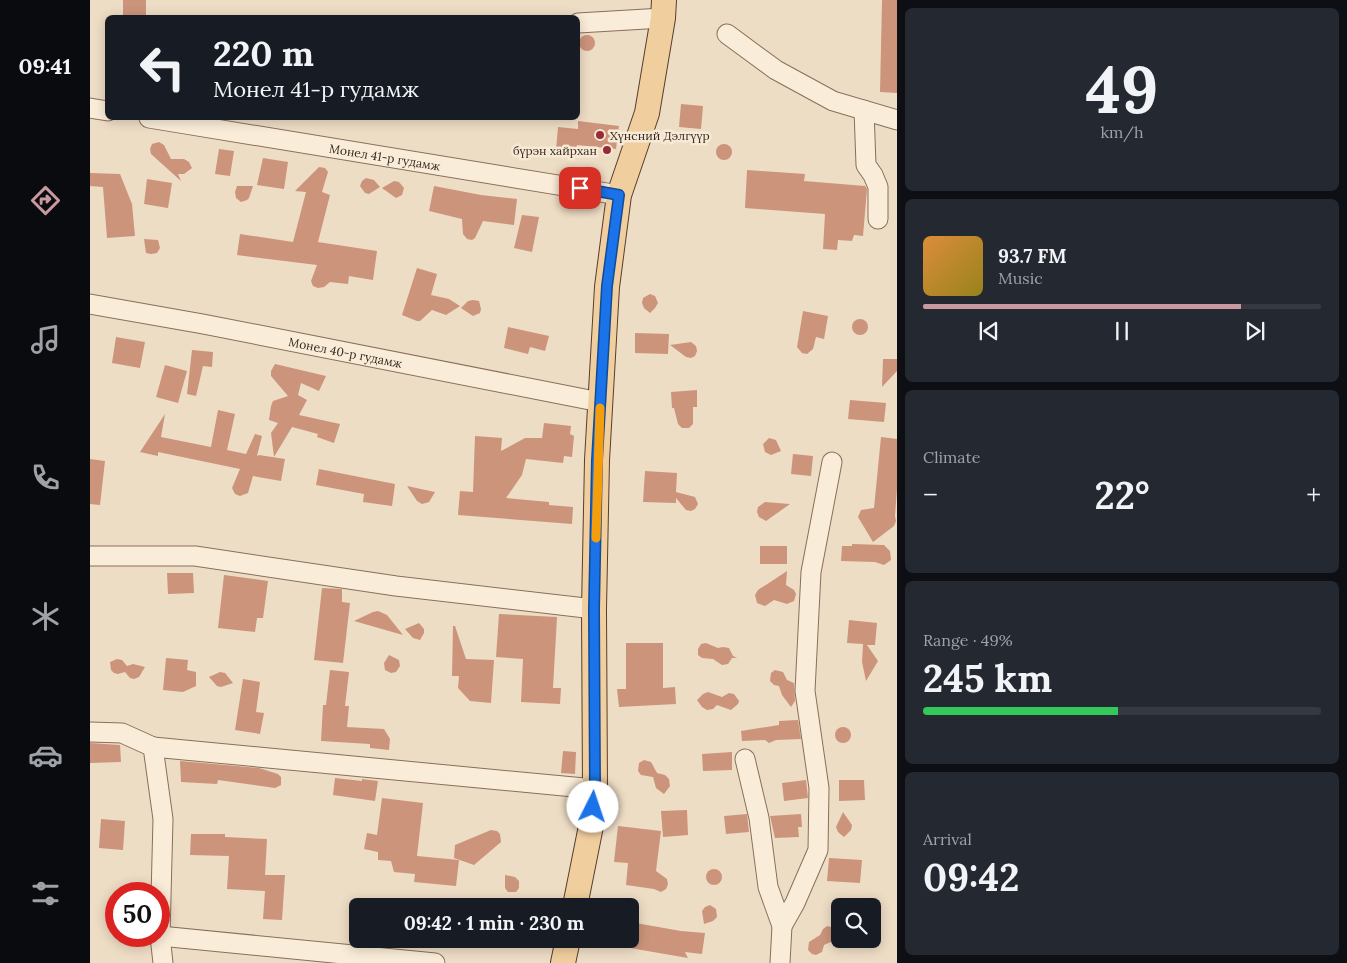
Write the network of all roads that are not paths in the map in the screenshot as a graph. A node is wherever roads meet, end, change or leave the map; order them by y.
1 (663, 9) edge
2 (580, 23) edge
3 (727, 34) dead end
4 (90, 108) edge
5 (105, 110) edge
6 (864, 110) junction
7 (161, 120) edge
8 (897, 120) edge
9 (619, 195) junction
10 (878, 219) dead end
11 (90, 304) edge
12 (600, 402) junction
13 (832, 462) dead end
14 (90, 556) edge
15 (594, 609) junction
16 (90, 732) edge
17 (153, 747) junction
18 (745, 759) dead end
19 (595, 788) junction
20 (161, 882) edge
21 (578, 898) edge
22 (782, 926) junction
23 (170, 937) edge
24 (161, 947) edge
25 (566, 948) edge
26 (163, 963) edge
27 (435, 963) edge
28 (563, 963) edge
29 (780, 963) edge

1 - 2 street
1 - 9 main road
3 - 6 street
4 - 5 street
6 - 8 street
6 - 10 street
7 - 9 street, Монел 41-р гудамж
9 - 12 main road
11 - 12 street, Монел 40-р гудамж
12 - 15 main road
13 - 22 street
14 - 15 street
15 - 19 main road
16 - 17 street
17 - 19 street
17 - 20 street
18 - 22 street
19 - 21 main road
22 - 29 street
23 - 27 street
24 - 26 street
25 - 28 main road

